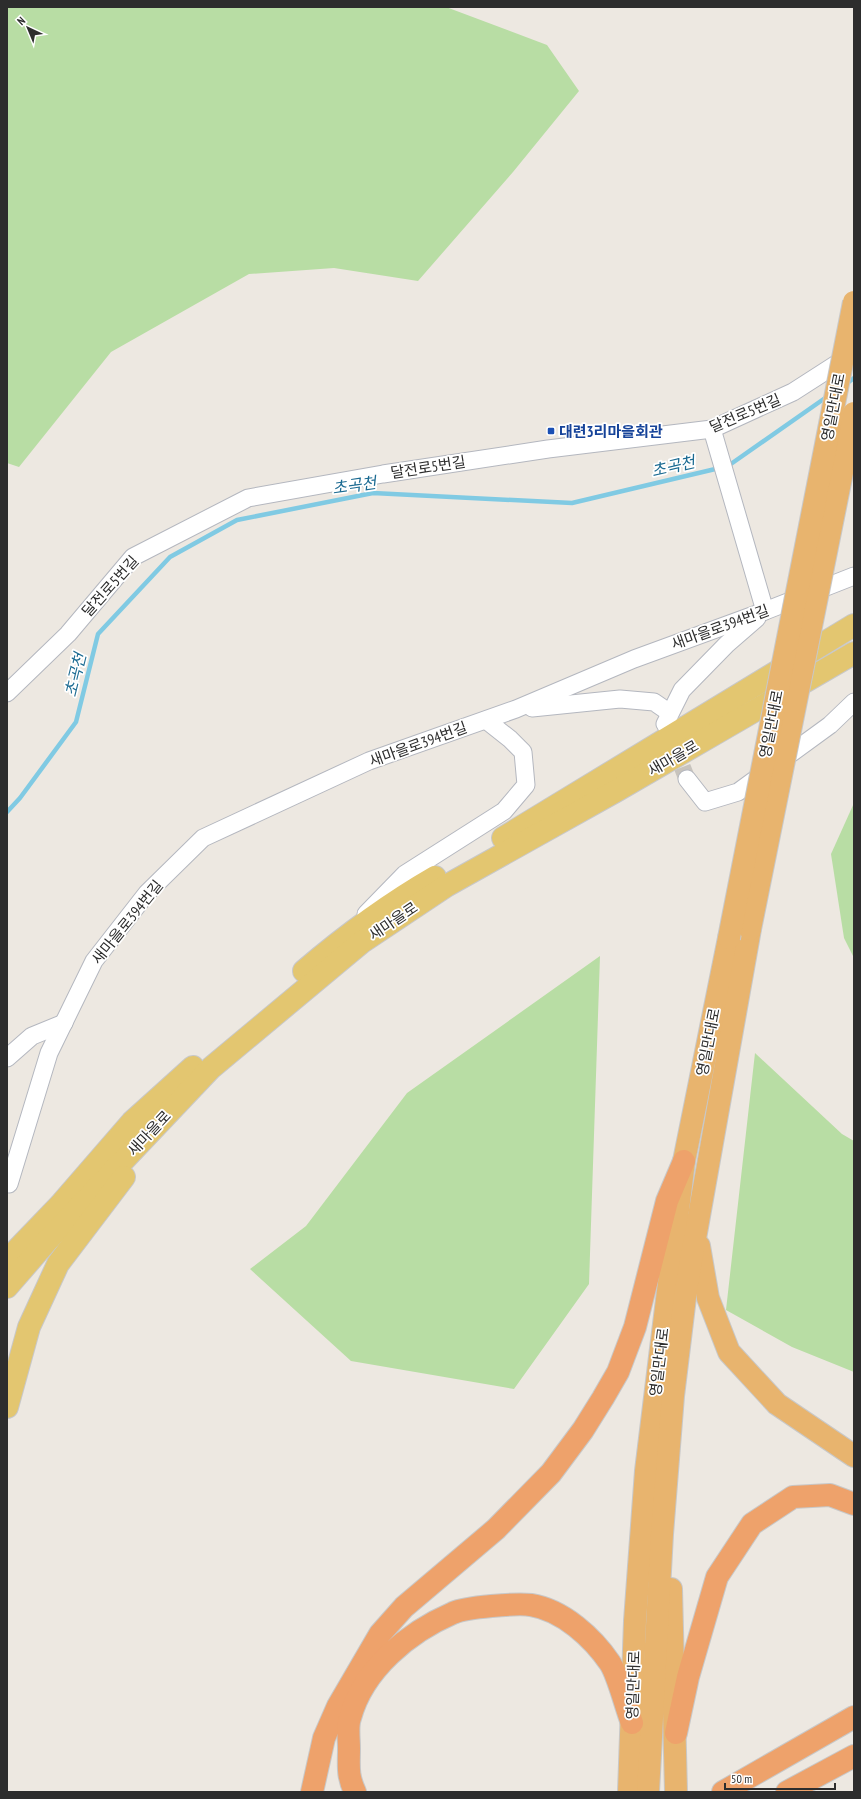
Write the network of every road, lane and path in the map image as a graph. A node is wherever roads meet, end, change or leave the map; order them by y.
1 (854, 302) edge
2 (854, 352) edge
3 (854, 413) edge
4 (712, 429) junction
5 (854, 576) edge
6 (765, 611) junction
7 (854, 625) edge
8 (854, 653) edge
9 (7, 692) edge
10 (854, 702) edge
11 (516, 709) junction
12 (486, 720) junction
13 (687, 779) tunnel mouth
14 (331, 948) junction
15 (64, 1023) junction
16 (7, 1058) edge
17 (211, 1068) junction
18 (684, 1161) junction
19 (9, 1184) dead end
20 (60, 1205) junction
21 (696, 1230) junction
22 (7, 1250) edge
23 (7, 1260) edge
24 (7, 1287) edge
25 (7, 1407) edge
26 (854, 1456) edge
27 (854, 1504) edge
28 (662, 1534) junction
29 (854, 1717) edge
30 (632, 1723) junction
31 (676, 1733) junction
32 (854, 1756) edge
33 (312, 1792) edge
34 (355, 1792) edge
35 (629, 1792) edge
36 (648, 1792) edge
37 (676, 1792) edge
38 (722, 1792) edge
39 (787, 1792) edge

1 - 18 highway, 영일만대로, bridge
2 - 4 street, 달전로5번길
3 - 21 highway, 영일만대로, bridge
4 - 6 street
4 - 9 street, 달전로5번길
5 - 6 street, 새마을로394번길
6 - 11 street, 새마을로394번길
6 - 11 street
7 - 14 main road, 새마을로
8 - 17 main road, 새마을로
10 - 13 street
11 - 12 street, 새마을로394번길
12 - 14 street
12 - 15 street, 새마을로394번길
14 - 20 main road, 새마을로
15 - 16 street
15 - 19 street, 새마을로394번길
17 - 24 main road, 새마을로
17 - 25 main road
18 - 30 highway, 영일만대로
18 - 33 highway
20 - 22 main road
20 - 23 main road, 새마을로
21 - 26 highway
21 - 28 highway, 영일만대로
27 - 31 highway
28 - 31 highway
28 - 36 highway, 영일만대로
29 - 38 highway
30 - 34 highway
30 - 35 highway, 영일만대로
31 - 37 highway
32 - 39 highway

